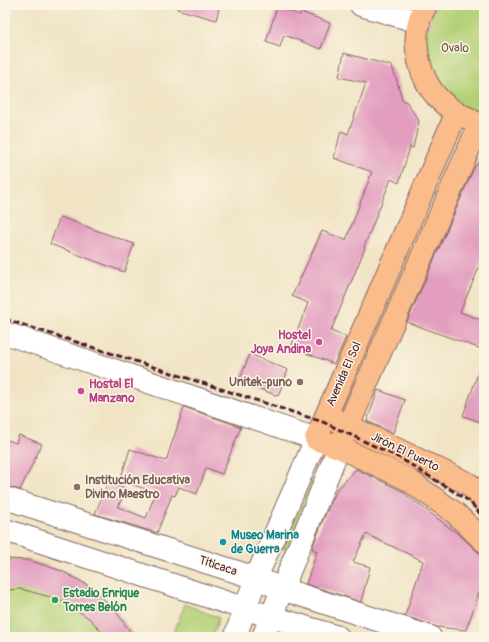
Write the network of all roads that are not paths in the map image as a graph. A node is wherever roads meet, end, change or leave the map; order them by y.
1 (361, 5) edge
2 (422, 14) edge
3 (456, 114) junction
4 (482, 124) edge
5 (5, 333) edge
6 (326, 416) junction
7 (348, 425) junction
8 (316, 439) junction
9 (339, 447) junction
10 (476, 486) edge
11 (5, 498) edge
12 (484, 500) edge
13 (5, 530) edge
14 (484, 541) edge
15 (256, 578) junction
16 (282, 589) junction
17 (246, 609) junction
18 (271, 617) junction
19 (235, 637) edge
20 (263, 637) edge
21 (338, 637) edge
22 (430, 637) edge

1 - 2 street
2 - 3 main road
3 - 4 main road
3 - 6 main road, Avenida El Sol
4 - 7 main road, Avenida El Sol
5 - 8 street
6 - 7 main road, Jirón El Puerto
6 - 8 main road, Avenida El Sol
7 - 9 main road, Avenida El Sol
7 - 10 main road, Jirón El Puerto
8 - 9 main road
8 - 15 street, Avenida El Sol
9 - 14 main road
9 - 16 street, Avenida El Sol
10 - 12 main road
11 - 15 street, Titicaca
13 - 17 street
15 - 16 street, Titicaca
15 - 17 street, Avenida El Sol
16 - 18 street, Avenida El Sol
16 - 22 street, Titicaca
17 - 18 street
17 - 19 street, Avenida El Sol
18 - 20 street, Avenida El Sol
18 - 21 street

